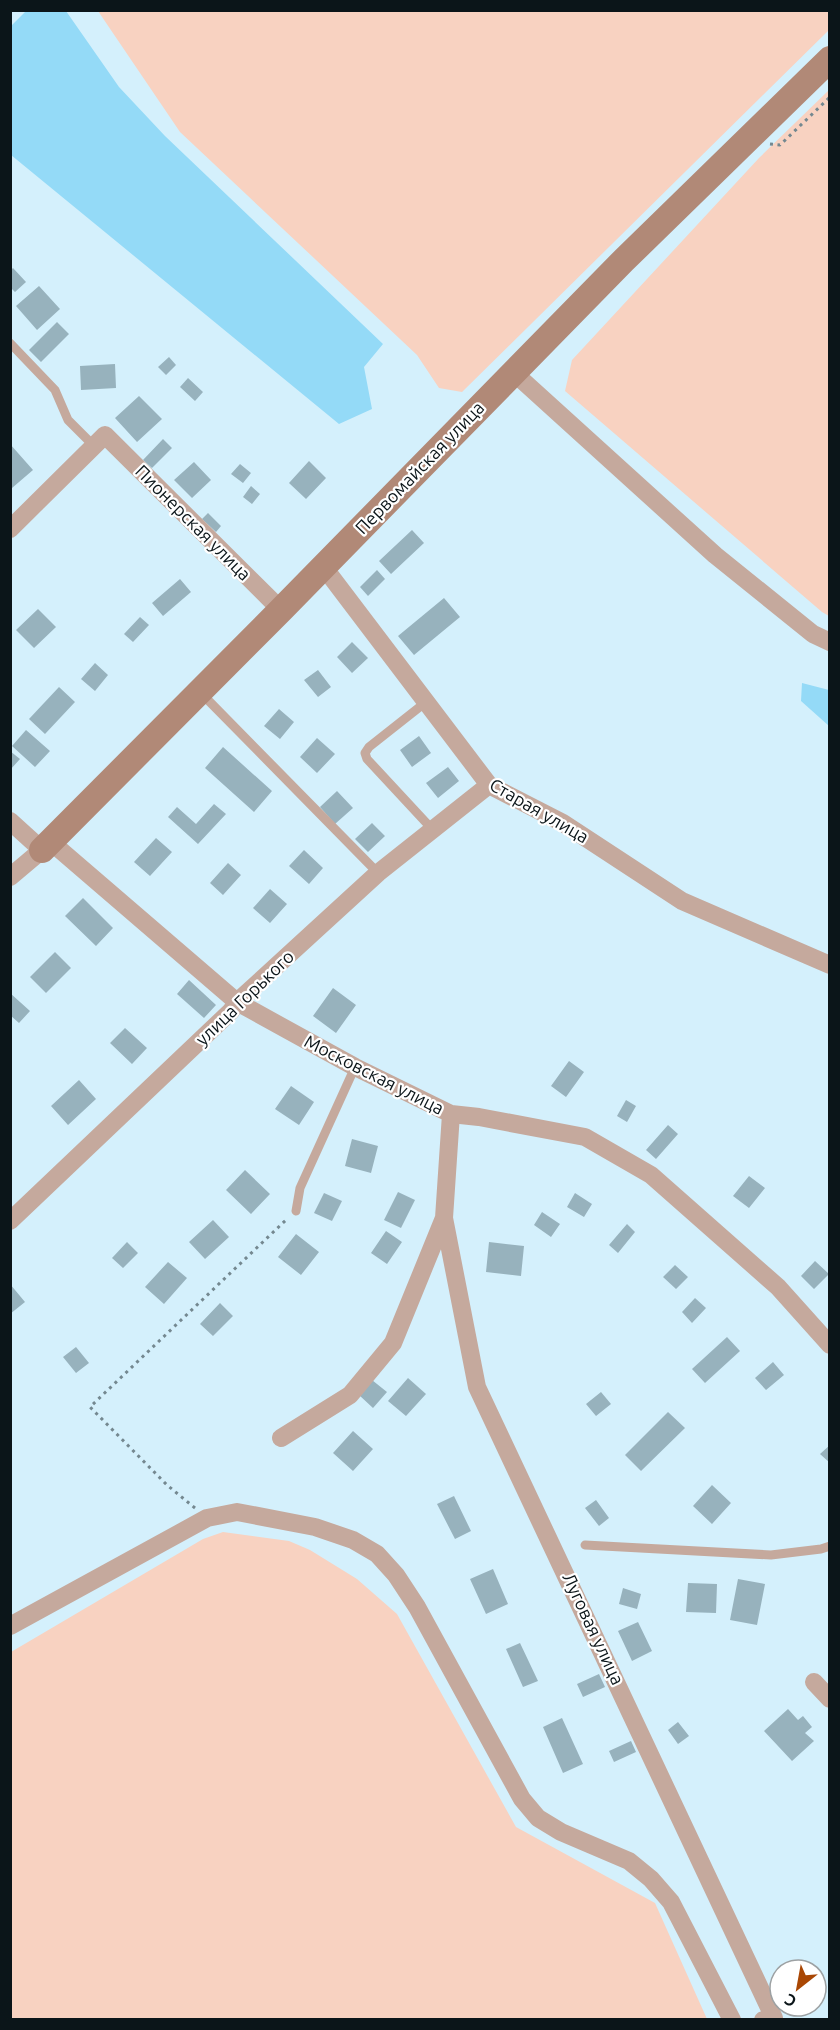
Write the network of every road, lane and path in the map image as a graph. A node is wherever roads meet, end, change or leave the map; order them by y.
1 (830, 59) edge
2 (830, 97) edge
3 (747, 140) junction
4 (10, 343) edge
5 (513, 372) junction
6 (100, 441) junction
7 (10, 529) edge
8 (323, 566) junction
9 (281, 610) junction
10 (830, 642) edge
11 (200, 693) junction
12 (426, 702) junction
13 (489, 785) junction
14 (10, 821) edge
15 (432, 829) junction
16 (46, 846) junction
17 (378, 873) junction
18 (10, 877) edge
19 (830, 965) edge
20 (237, 1002) junction
21 (355, 1067) junction
22 (451, 1114) junction
23 (296, 1210) joint
24 (444, 1218) junction
25 (10, 1221) edge
26 (830, 1345) edge
27 (281, 1438) dead end
28 (207, 1518) junction
29 (585, 1545) dead end
30 (830, 1546) edge
31 (10, 1626) edge
32 (814, 1682) dead end
33 (830, 1699) edge
34 (732, 2019) edge
35 (764, 2019) edge

1 - 3 street, Первомайская улица
2 - 3 path
3 - 5 street, Первомайская улица
4 - 6 lane
5 - 8 street, Первомайская улица
5 - 10 street
6 - 7 street
6 - 9 street, Пионерская улица
8 - 9 street, Первомайская улица
8 - 12 street, Старая улица
9 - 11 street, Первомайская улица
11 - 16 street, Первомайская улица
11 - 17 lane
12 - 13 street, Старая улица
12 - 15 lane
13 - 15 street, улица Горького
13 - 19 street, Старая улица
14 - 16 street, Московская улица
15 - 17 street, улица Горького
16 - 18 street, Первомайская улица
16 - 20 street, Московская улица
17 - 20 street, улица Горького
20 - 21 street, Московская улица
20 - 25 street, улица Горького
21 - 22 street, Московская улица
21 - 23 lane
22 - 24 street
22 - 26 street, Московская улица
23 - 28 path
24 - 27 street
24 - 35 street, Луговая улица
28 - 31 street
28 - 34 street
29 - 30 lane
32 - 33 street

